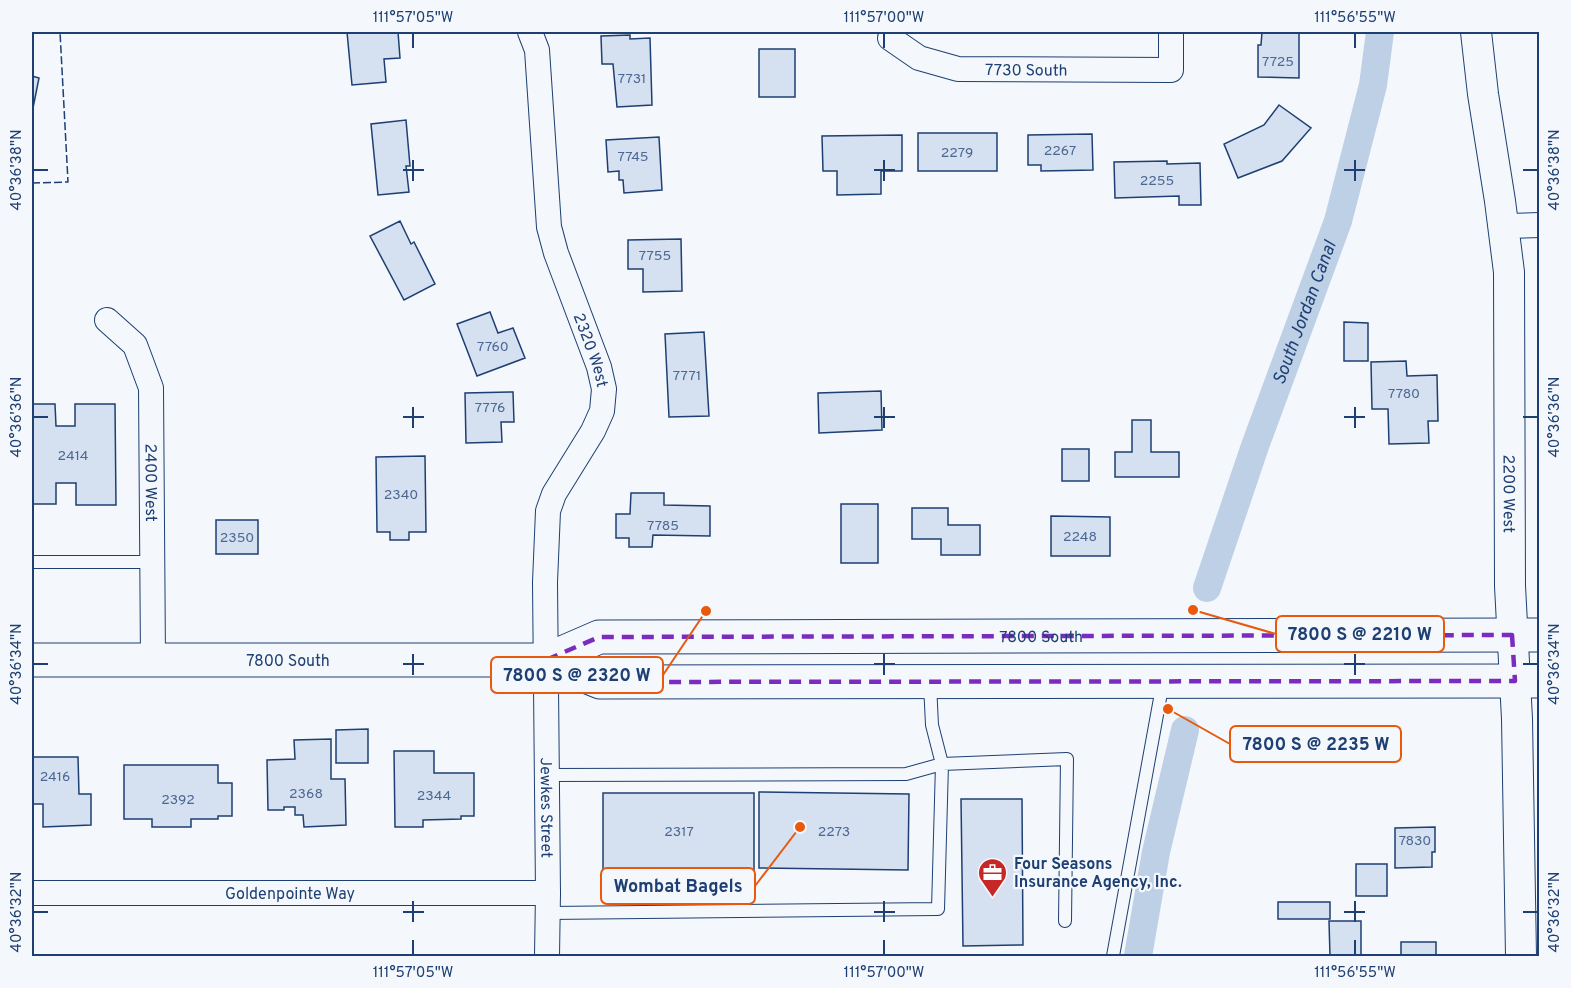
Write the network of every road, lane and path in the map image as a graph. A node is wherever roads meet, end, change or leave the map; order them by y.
1 (530, 32) edge
2 (1171, 32) edge
3 (1476, 32) edge
4 (890, 38) dead end
5 (1539, 225) edge
6 (1504, 226) junction
7 (107, 320) dead end
8 (32, 562) edge
9 (153, 562) junction
10 (1526, 635) edge
11 (32, 660) edge
12 (153, 660) junction
13 (546, 660) junction
14 (1163, 681) junction
15 (1527, 681) edge
16 (930, 682) junction
17 (942, 764) junction
18 (547, 774) junction
19 (32, 894) edge
20 (548, 903) junction
21 (1065, 921) dead end
22 (547, 957) edge
23 (1113, 957) edge
24 (1521, 957) edge

1 - 13 street, 2320 West
2 - 4 street, 7730 South
3 - 6 street, 2200 West
5 - 6 street
6 - 10 street, 2200 West
7 - 9 street, 2400 West
8 - 9 lane
9 - 12 street, 2400 West
10 - 13 main road, 7800 South
10 - 15 street, 2200 West
11 - 12 main road, 7800 South
12 - 13 main road, 7800 South
13 - 16 main road, 7800 South
13 - 18 street, Jewkes Street
14 - 15 main road, 7800 South
14 - 16 main road, 7800 South
14 - 23 lane
15 - 24 street, 2200 West
16 - 17 lane
17 - 18 lane
17 - 20 lane
17 - 21 lane
18 - 20 street, Jewkes Street
19 - 20 street, Goldenpointe Way
20 - 22 street, Jewkes Street

